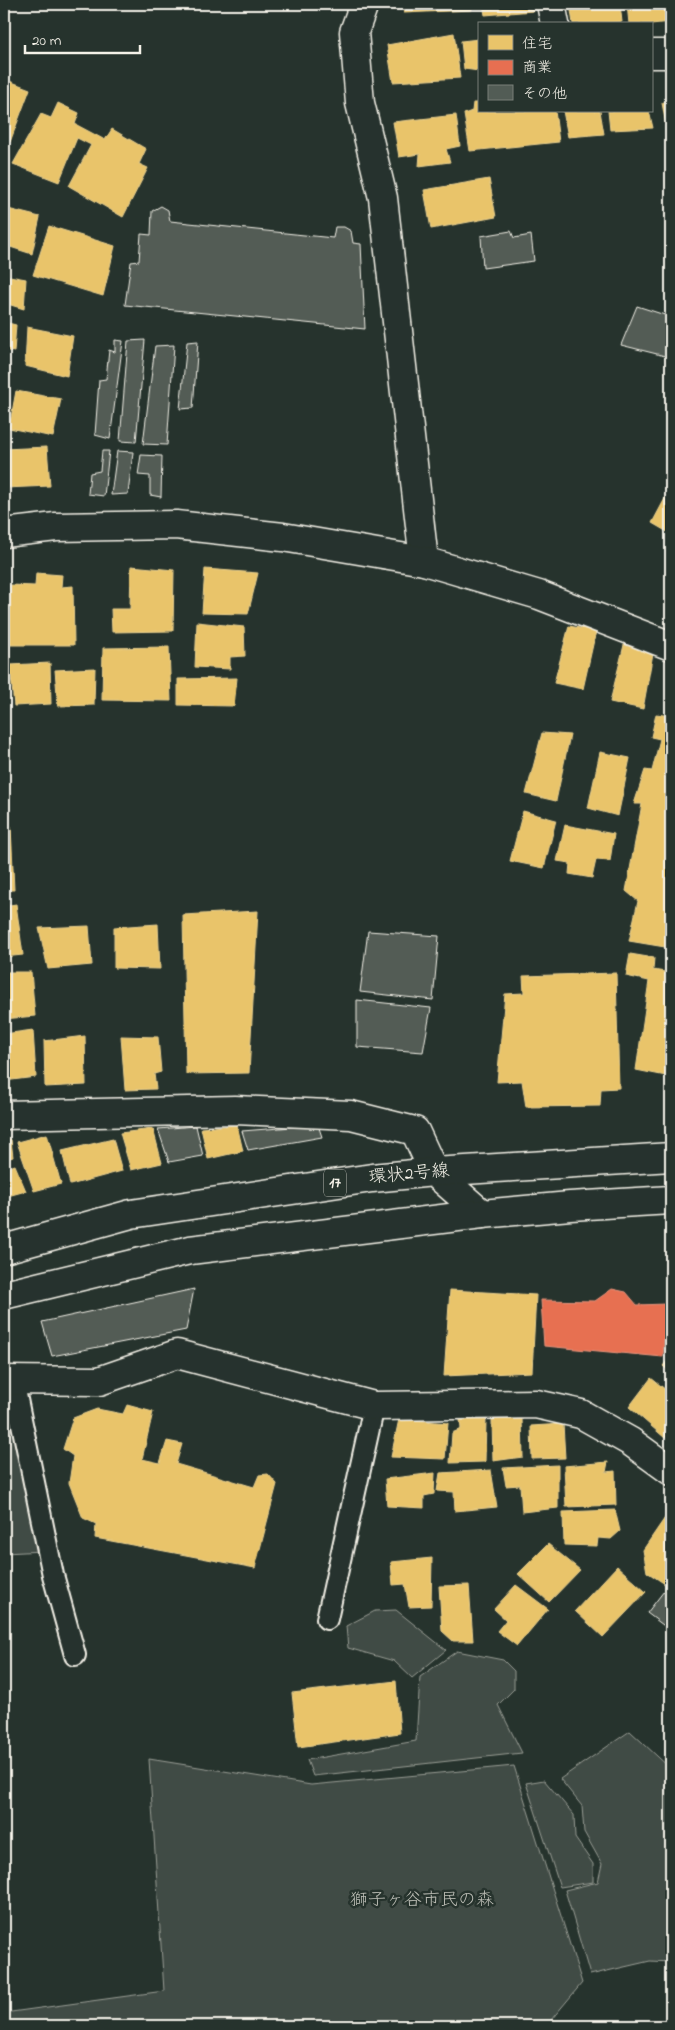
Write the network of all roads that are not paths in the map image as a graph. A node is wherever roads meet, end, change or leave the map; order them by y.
1 (364, 4) edge
2 (551, 4) edge
3 (555, 22) edge
4 (652, 54) edge
5 (671, 54) edge
6 (4, 533) edge
7 (424, 561) junction
8 (671, 646) edge
9 (4, 1115) edge
10 (671, 1157) edge
11 (434, 1172) junction
12 (671, 1200) edge
13 (482, 1214) junction
14 (4, 1249) edge
15 (4, 1295) edge
16 (8, 1380) edge
17 (374, 1406) junction
18 (671, 1471) edge
19 (327, 1620) dead end
20 (74, 1655) dead end

1 - 7 street
2 - 3 street
4 - 5 street
6 - 7 street
7 - 8 street
9 - 11 street
10 - 11 street, 環状2号線 / 17
11 - 13 street
11 - 14 street, 環状2号線 / 17
12 - 13 street
13 - 15 street
16 - 17 street
16 - 20 lane
17 - 18 street
17 - 19 lane

